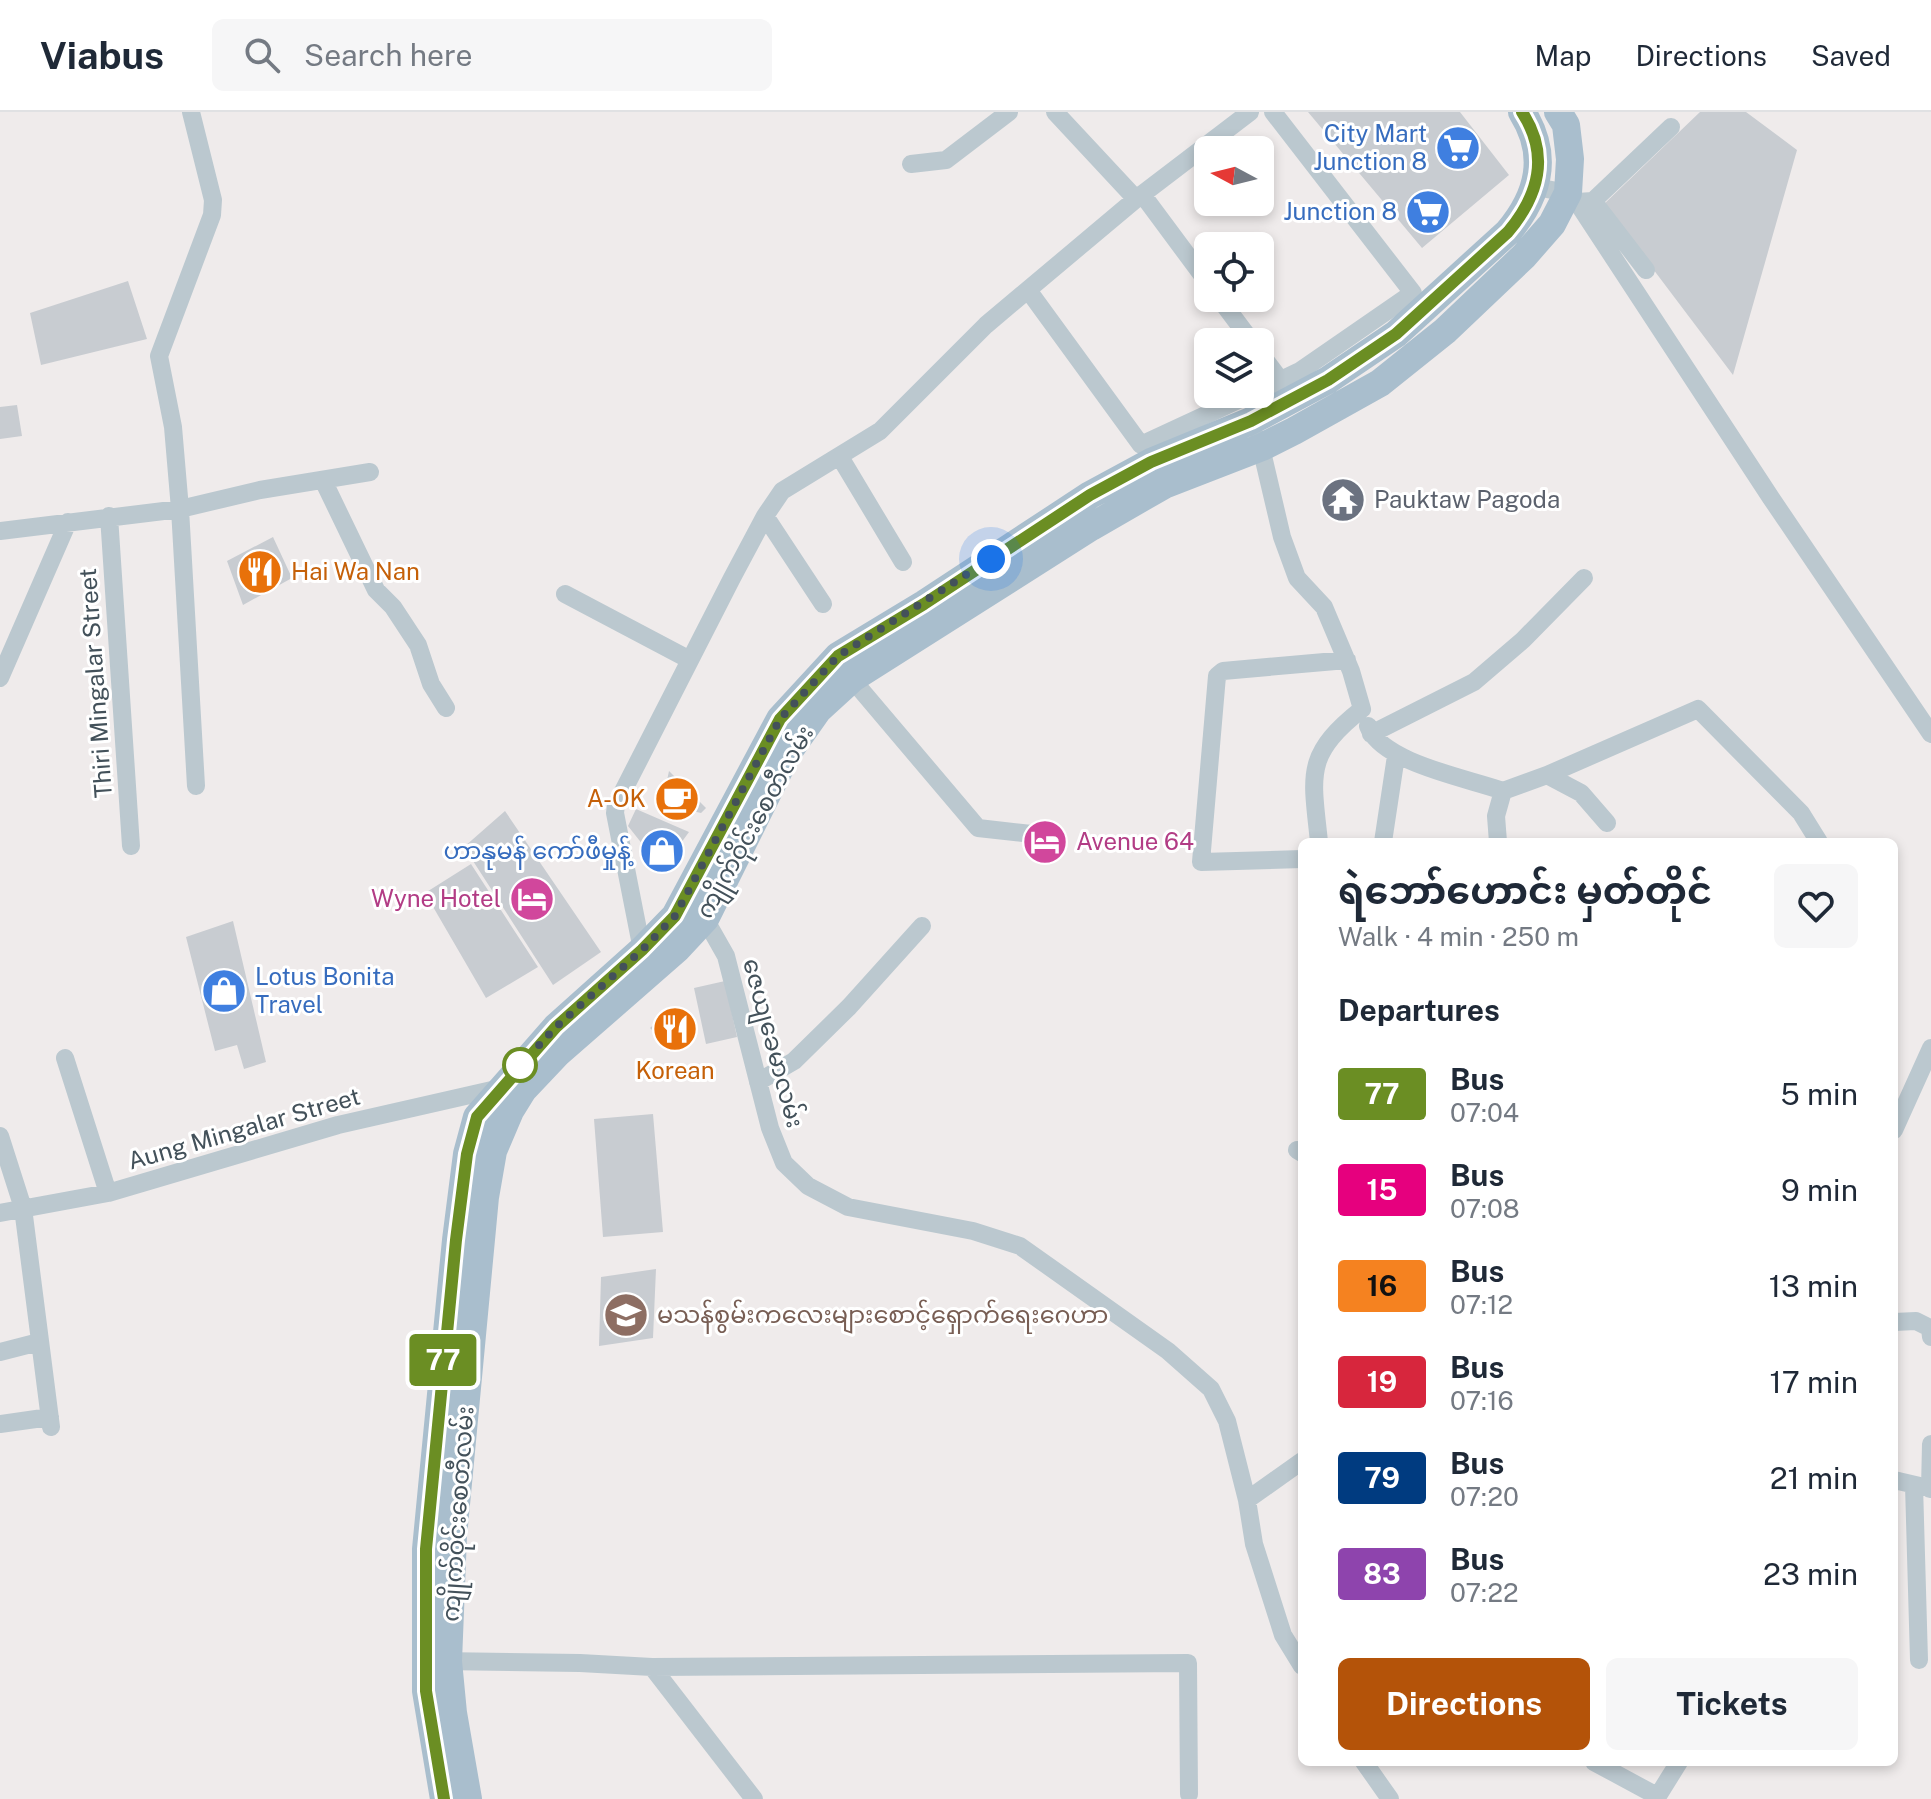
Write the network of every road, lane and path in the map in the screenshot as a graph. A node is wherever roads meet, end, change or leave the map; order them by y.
1 (191, 112) edge
2 (1009, 112) edge
3 (1055, 112) edge
4 (1250, 112) edge
5 (1273, 112) edge
6 (1522, 112) edge
7 (1558, 112) edge
8 (1671, 127) dead end
9 (911, 164) dead end
10 (1536, 187) junction
11 (1139, 197) junction
12 (1579, 199) junction
13 (1194, 266) edge
14 (1646, 270) dead end
15 (1028, 290) junction
16 (1274, 372) edge
17 (1281, 381) junction
18 (1274, 384) edge
19 (1274, 399) edge
20 (1248, 408) edge
21 (1249, 408) edge
22 (1251, 408) edge
23 (1262, 447) junction
24 (840, 457) junction
25 (370, 472) dead end
26 (323, 480) junction
27 (180, 509) junction
28 (109, 516) junction
29 (765, 516) junction
30 (68, 522) junction
31 (0, 531) edge
32 (1038, 545) junction
33 (903, 562) dead end
34 (1584, 578) dead end
35 (565, 594) dead end
36 (823, 604) dead end
37 (690, 660) junction
38 (1347, 660) junction
39 (844, 670) junction
40 (0, 678) edge
41 (446, 708) dead end
42 (1362, 709) junction
43 (1371, 734) junction
44 (1931, 734) edge
45 (1396, 756) junction
46 (1547, 775) junction
47 (196, 786) dead end
48 (1503, 791) junction
49 (1607, 823) dead end
50 (1050, 836) dead end
51 (1319, 838) edge
52 (1384, 838) edge
53 (1498, 838) edge
54 (1817, 838) edge
55 (131, 846) dead end
56 (1298, 859) edge
57 (694, 911) junction
58 (922, 926) dead end
59 (642, 950) junction
60 (1931, 1048) edge
61 (65, 1058) dead end
62 (758, 1082) junction
63 (512, 1088) junction
64 (1898, 1121) edge
65 (0, 1136) edge
66 (108, 1193) junction
67 (23, 1208) junction
68 (0, 1213) edge
69 (1898, 1322) edge
70 (1931, 1337) edge
71 (39, 1342) junction
72 (0, 1352) edge
73 (0, 1424) edge
74 (1931, 1444) edge
75 (1298, 1464) edge
76 (1898, 1481) edge
77 (1925, 1488) edge
78 (1247, 1500) junction
79 (1298, 1659) edge
80 (1919, 1660) dead end
81 (436, 1661) junction
82 (652, 1667) junction
83 (1367, 1766) edge
84 (1601, 1766) edge
85 (1676, 1766) edge
86 (1189, 1794) dead end
87 (1656, 1798) edge
88 (444, 1799) edge
89 (468, 1799) edge
90 (754, 1799) edge
91 (1390, 1799) edge

1 - 27 street
2 - 9 street
3 - 11 street
4 - 11 street
5 - 17 street
6 - 10 main road
7 - 12 main road
8 - 12 street
10 - 12 street
10 - 19 main road
11 - 13 street
11 - 15 street
12 - 14 street
12 - 23 main road
12 - 44 street
15 - 20 street
15 - 24 street
16 - 17 street
17 - 18 street
21 - 32 main road
22 - 23 street
23 - 32 main road
23 - 38 street
24 - 29 street
24 - 33 street
25 - 26 street
26 - 27 street
26 - 41 street
27 - 28 street
27 - 47 street
28 - 30 street
28 - 55 street, Thiri Mingalar Street
29 - 36 street
29 - 37 street
30 - 31 street
30 - 40 street
32 - 39 main road, ကျိုက်ဝိုင်းစေတီလမ်း
34 - 43 street
35 - 37 street
37 - 59 street
38 - 42 street
38 - 56 street
39 - 50 street
39 - 57 main road, ကျိုက်ဝိုင်းစေတီလမ်း
42 - 43 street
42 - 51 street
43 - 45 street
45 - 48 street
45 - 52 street
46 - 48 street
46 - 49 street
46 - 54 street
48 - 53 street
57 - 59 main road
57 - 62 street, ဇေယျခေမာလမ်း
57 - 63 main road, ကျိုက်ဝိုင်းစေတီလမ်း
58 - 62 street
59 - 63 main road
60 - 64 street
61 - 66 street
62 - 78 street, ဇေယျခေမာလမ်း
63 - 66 street, Aung Mingalar Street
63 - 81 main road
65 - 67 street
66 - 67 street, Aung Mingalar Street
67 - 68 street, Aung Mingalar Street
67 - 71 street
69 - 70 street
71 - 72 street
71 - 73 street
74 - 77 street
75 - 78 street
76 - 77 street
77 - 80 street
78 - 79 street, ဇေယျခေမာလမ်း
81 - 82 street
81 - 88 main road
81 - 89 main road
82 - 86 street
82 - 90 street
83 - 91 street
84 - 87 street
85 - 87 street

